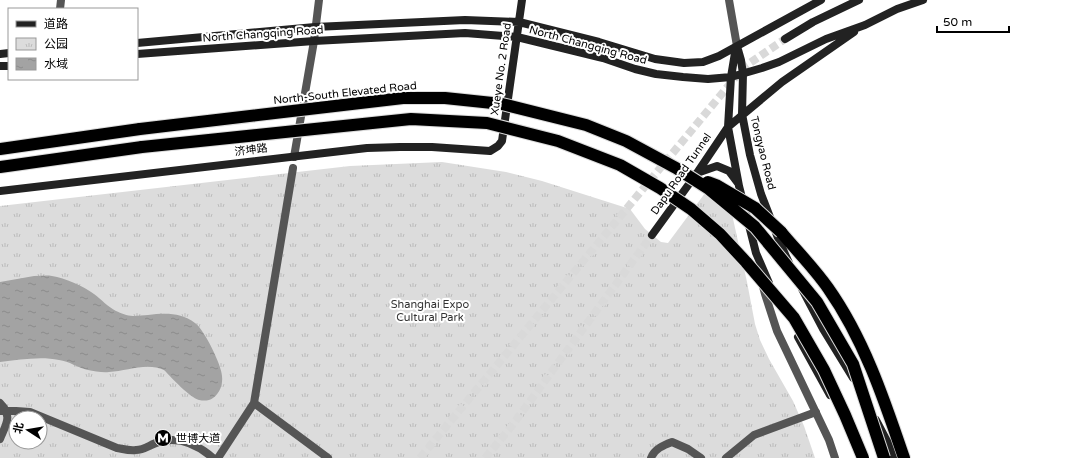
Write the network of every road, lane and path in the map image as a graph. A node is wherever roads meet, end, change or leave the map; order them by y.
1 (319, 0) edge
2 (522, 0) edge
3 (728, 0) edge
4 (821, 0) edge
5 (859, 0) edge
6 (923, 0) edge
7 (519, 22) junction
8 (865, 25) junction
9 (315, 27) junction
10 (517, 37) junction
11 (785, 39) tunnel mouth
12 (314, 41) junction
13 (138, 43) edge
14 (737, 46) junction
15 (138, 54) edge
16 (743, 74) junction
17 (731, 77) junction
18 (742, 114) junction
19 (728, 126) junction
20 (502, 141) joint
21 (0, 149) edge
22 (294, 156) junction
23 (0, 167) edge
24 (293, 168) dead end
25 (676, 168) junction
26 (697, 173) junction
27 (739, 186) junction
28 (0, 191) edge
29 (652, 235) tunnel mouth
30 (756, 252) junction
31 (0, 402) edge
32 (254, 403) junction
33 (3, 411) edge
34 (816, 412) junction
35 (0, 439) edge
36 (213, 458) edge
37 (218, 458) edge
38 (328, 458) edge
39 (651, 458) edge
40 (701, 458) edge
41 (726, 458) edge
42 (835, 458) edge
43 (857, 458) edge
44 (862, 458) edge
45 (884, 458) edge
46 (893, 458) edge
47 (904, 458) edge

1 - 9 street
2 - 7 main road, Xueye No. 2 Road
3 - 14 street
4 - 14 main road, North Changqing Road
5 - 11 main road
6 - 8 main road, North Changqing Road
7 - 9 main road, North Changqing Road
7 - 10 main road, Xueye No. 2 Road
7 - 14 main road, North Changqing Road
8 - 16 main road, North Changqing Road
8 - 18 main road
9 - 12 street
9 - 13 main road, North Changqing Road
10 - 12 main road, North Changqing Road
10 - 17 main road, North Changqing Road
10 - 20 main road, Xueye No. 2 Road
12 - 15 main road, North Changqing Road
12 - 22 street
14 - 16 main road, Tongyao Road
14 - 17 main road
16 - 17 main road, North Changqing Road
16 - 18 main road, Tongyao Road
17 - 19 main road
18 - 19 main road
18 - 46 main road, Tongyao Road
19 - 26 main road, Dapu Road Tunnel
19 - 27 main road
20 - 22 main road, 济坤路
21 - 25 highway, North-South Elevated Road, bridge
22 - 28 main road, 济坤路
23 - 44 highway, bridge
24 - 32 street
25 - 45 highway, North-South Elevated Road, bridge
25 - 47 highway, bridge
26 - 27 main road
26 - 29 main road, Dapu Road Tunnel
27 - 30 main road
30 - 34 street
30 - 43 main road
31 - 33 street
32 - 37 street
32 - 38 street
33 - 35 street
33 - 36 street
34 - 41 street
34 - 42 street
39 - 40 street

